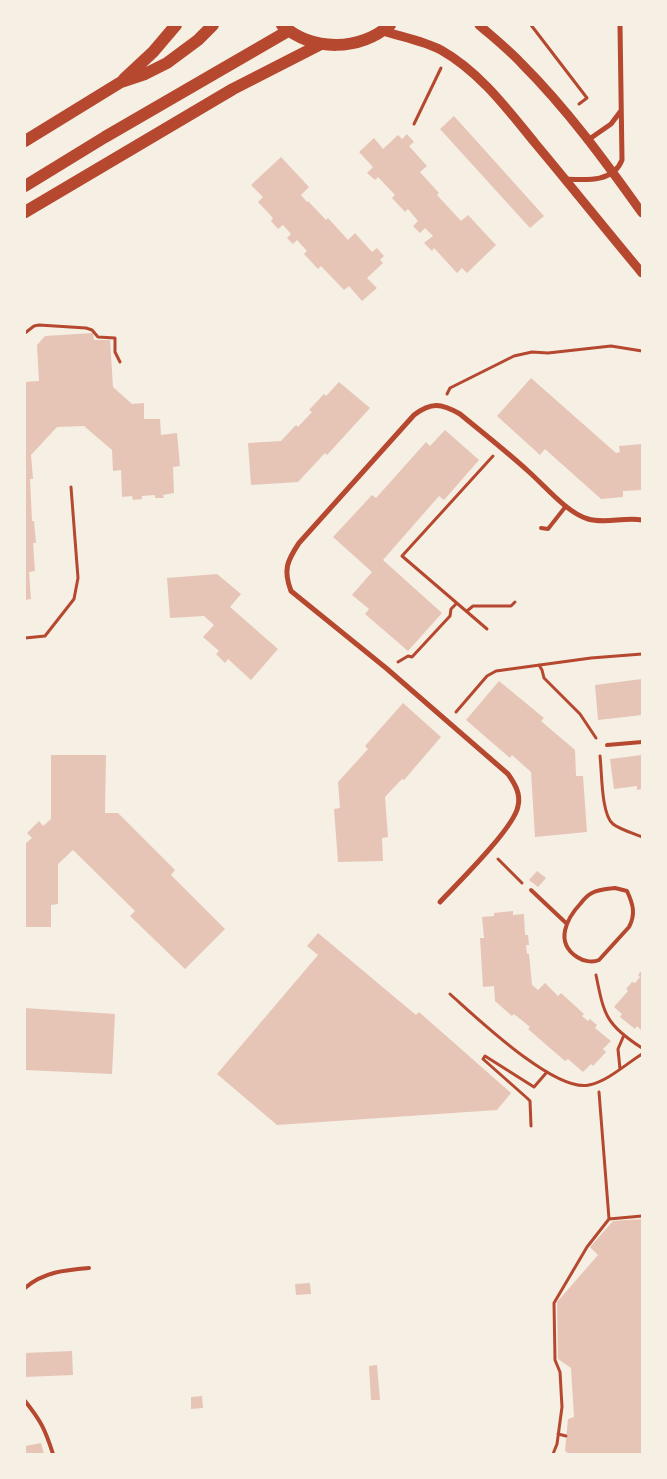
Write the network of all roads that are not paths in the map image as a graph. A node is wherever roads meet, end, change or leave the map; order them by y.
1 (176, 25) edge
2 (213, 25) edge
3 (479, 25) edge
4 (620, 25) edge
5 (285, 28) edge
6 (387, 28) edge
7 (321, 44) junction
8 (121, 82) junction
9 (621, 112) junction
10 (588, 140) junction
11 (25, 141) edge
12 (613, 172) junction
13 (565, 179) junction
14 (25, 186) edge
15 (25, 212) edge
16 (642, 213) edge
17 (639, 263) edge
18 (642, 273) edge
19 (566, 506) junction
20 (642, 520) edge
21 (541, 528) dead end
22 (642, 742) edge
23 (607, 745) dead end
24 (530, 890) road end
25 (440, 902) dead end
26 (566, 923) junction
27 (89, 1268) dead end
28 (25, 1288) edge
29 (25, 1401) edge
30 (53, 1454) edge

1 - 8 main road
2 - 8 main road
3 - 10 street
4 - 9 street
5 - 7 main road
5 - 14 main road
6 - 7 main road
6 - 13 street
7 - 15 main road
8 - 11 main road
9 - 10 street
9 - 12 street
10 - 12 street
12 - 13 street
12 - 16 street
13 - 17 street
17 - 18 street
19 - 20 street
19 - 21 lane
19 - 25 street
22 - 23 lane
24 - 26 lane
26 - 26 lane
27 - 28 lane
29 - 30 lane

